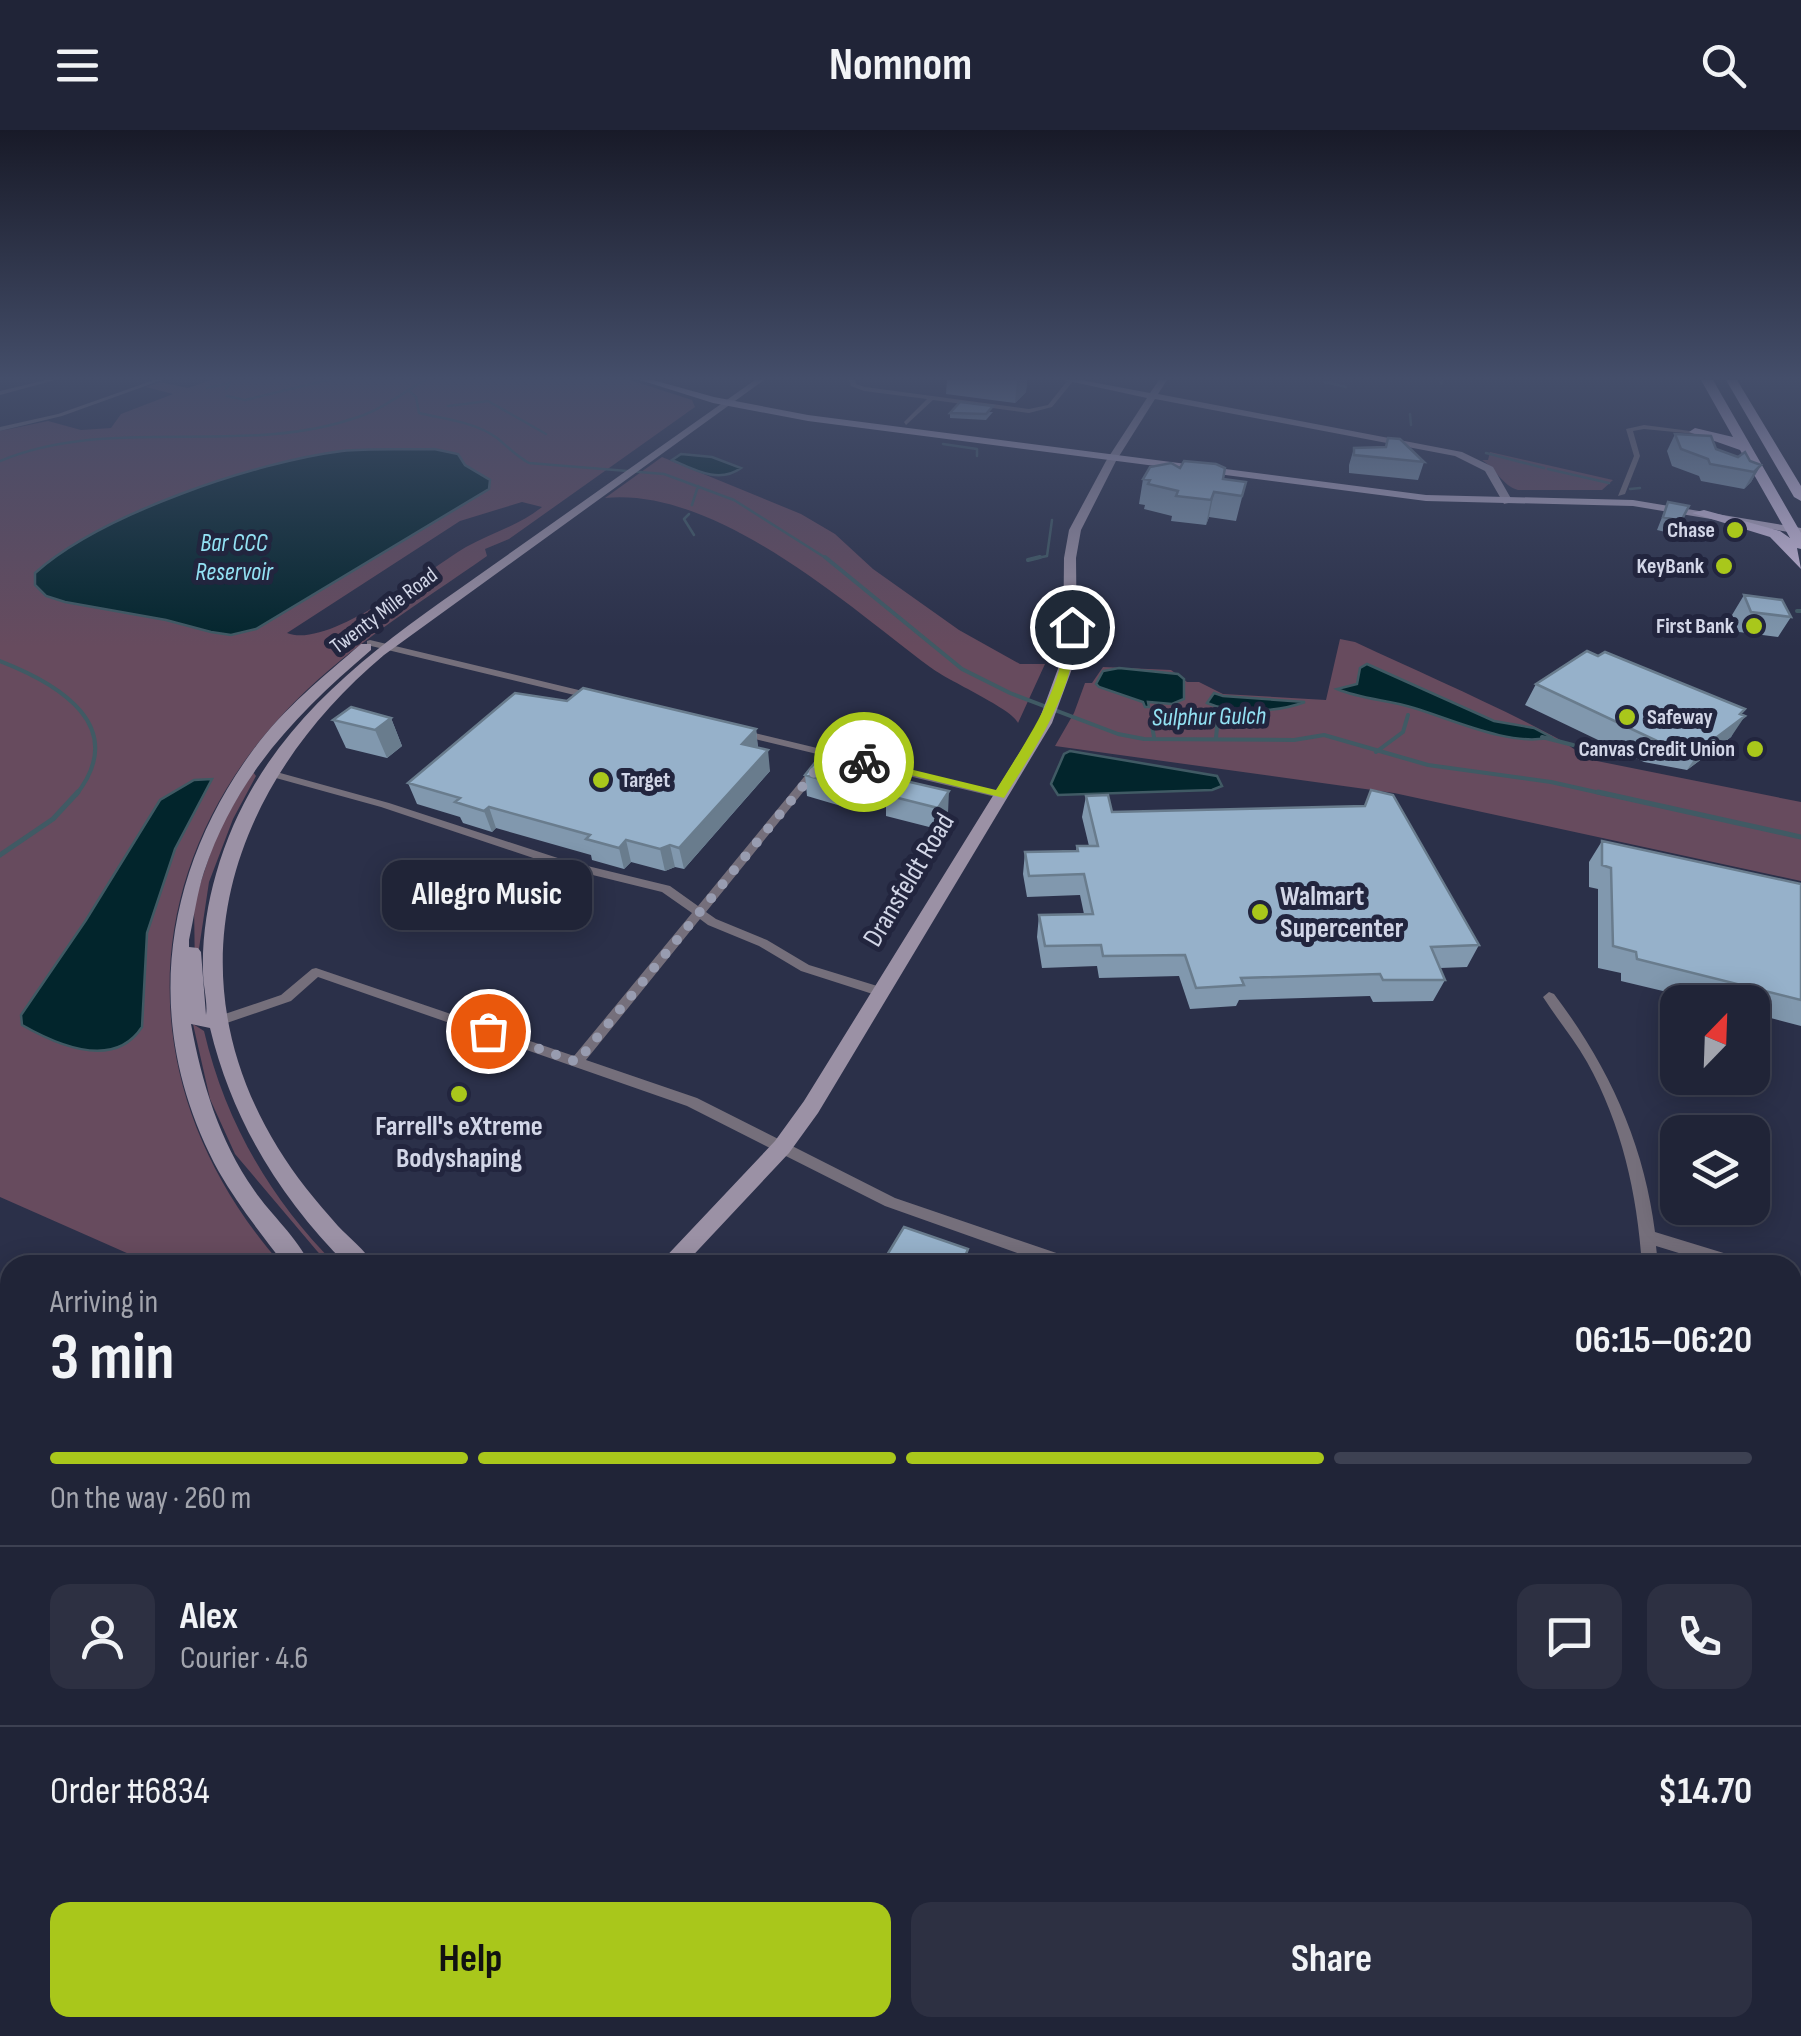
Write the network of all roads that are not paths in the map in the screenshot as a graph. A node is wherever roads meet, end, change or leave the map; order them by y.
1 (616, 469) edge
2 (636, 469) edge
3 (1107, 469) edge
4 (1220, 469) edge
5 (1245, 469) edge
6 (1489, 469) edge
7 (1631, 469) edge
8 (1759, 469) edge
9 (1784, 469) edge
10 (1452, 493) junction
11 (1394, 494) junction
12 (1621, 494) junction
13 (1801, 497) edge
14 (1506, 498) junction
15 (1552, 501) junction
16 (1699, 513) junction
17 (1795, 527) edge
18 (1801, 545) edge
19 (1801, 565) edge
20 (378, 645) junction
21 (305, 698) junction
22 (610, 701) edge
23 (723, 728) edge
24 (830, 753) junction
25 (269, 773) junction
26 (1000, 795) junction
27 (700, 913) junction
28 (182, 928) junction
29 (882, 992) junction
30 (1550, 997) dead end
31 (218, 1021) junction
32 (577, 1062) junction
33 (782, 1147) junction
34 (1649, 1237) junction
35 (292, 1255) edge
36 (352, 1255) edge
37 (679, 1255) edge
38 (1041, 1255) edge
39 (1650, 1255) edge
40 (1708, 1255) edge

1 - 20 main road, Twenty Mile Road
2 - 20 main road, Twenty Mile Road
3 - 26 main road, Dransfeldt Road
4 - 11 main road
5 - 10 main road
6 - 14 main road
7 - 12 street
8 - 17 highway
9 - 13 highway
10 - 11 main road
10 - 14 main road
11 - 14 main road
12 - 14 main road
12 - 15 main road
12 - 17 main road
14 - 15 main road
15 - 16 main road
16 - 17 main road
16 - 19 highway
17 - 18 highway
20 - 21 main road, Twenty Mile Road
20 - 22 street
20 - 25 main road, Twenty Mile Road
21 - 25 main road
21 - 28 main road, Twenty Mile Road
23 - 24 street
24 - 26 street
24 - 27 street
25 - 27 street
25 - 31 main road, Twenty Mile Road
26 - 29 main road, Dransfeldt Road
27 - 29 street
27 - 32 street
28 - 31 main road
28 - 35 main road, Twenty Mile Road
29 - 33 main road, Dransfeldt Road
30 - 34 street
31 - 32 street
31 - 36 main road, Twenty Mile Road
32 - 33 street
33 - 37 main road, Dransfeldt Road
33 - 38 street
34 - 39 street
34 - 40 street

